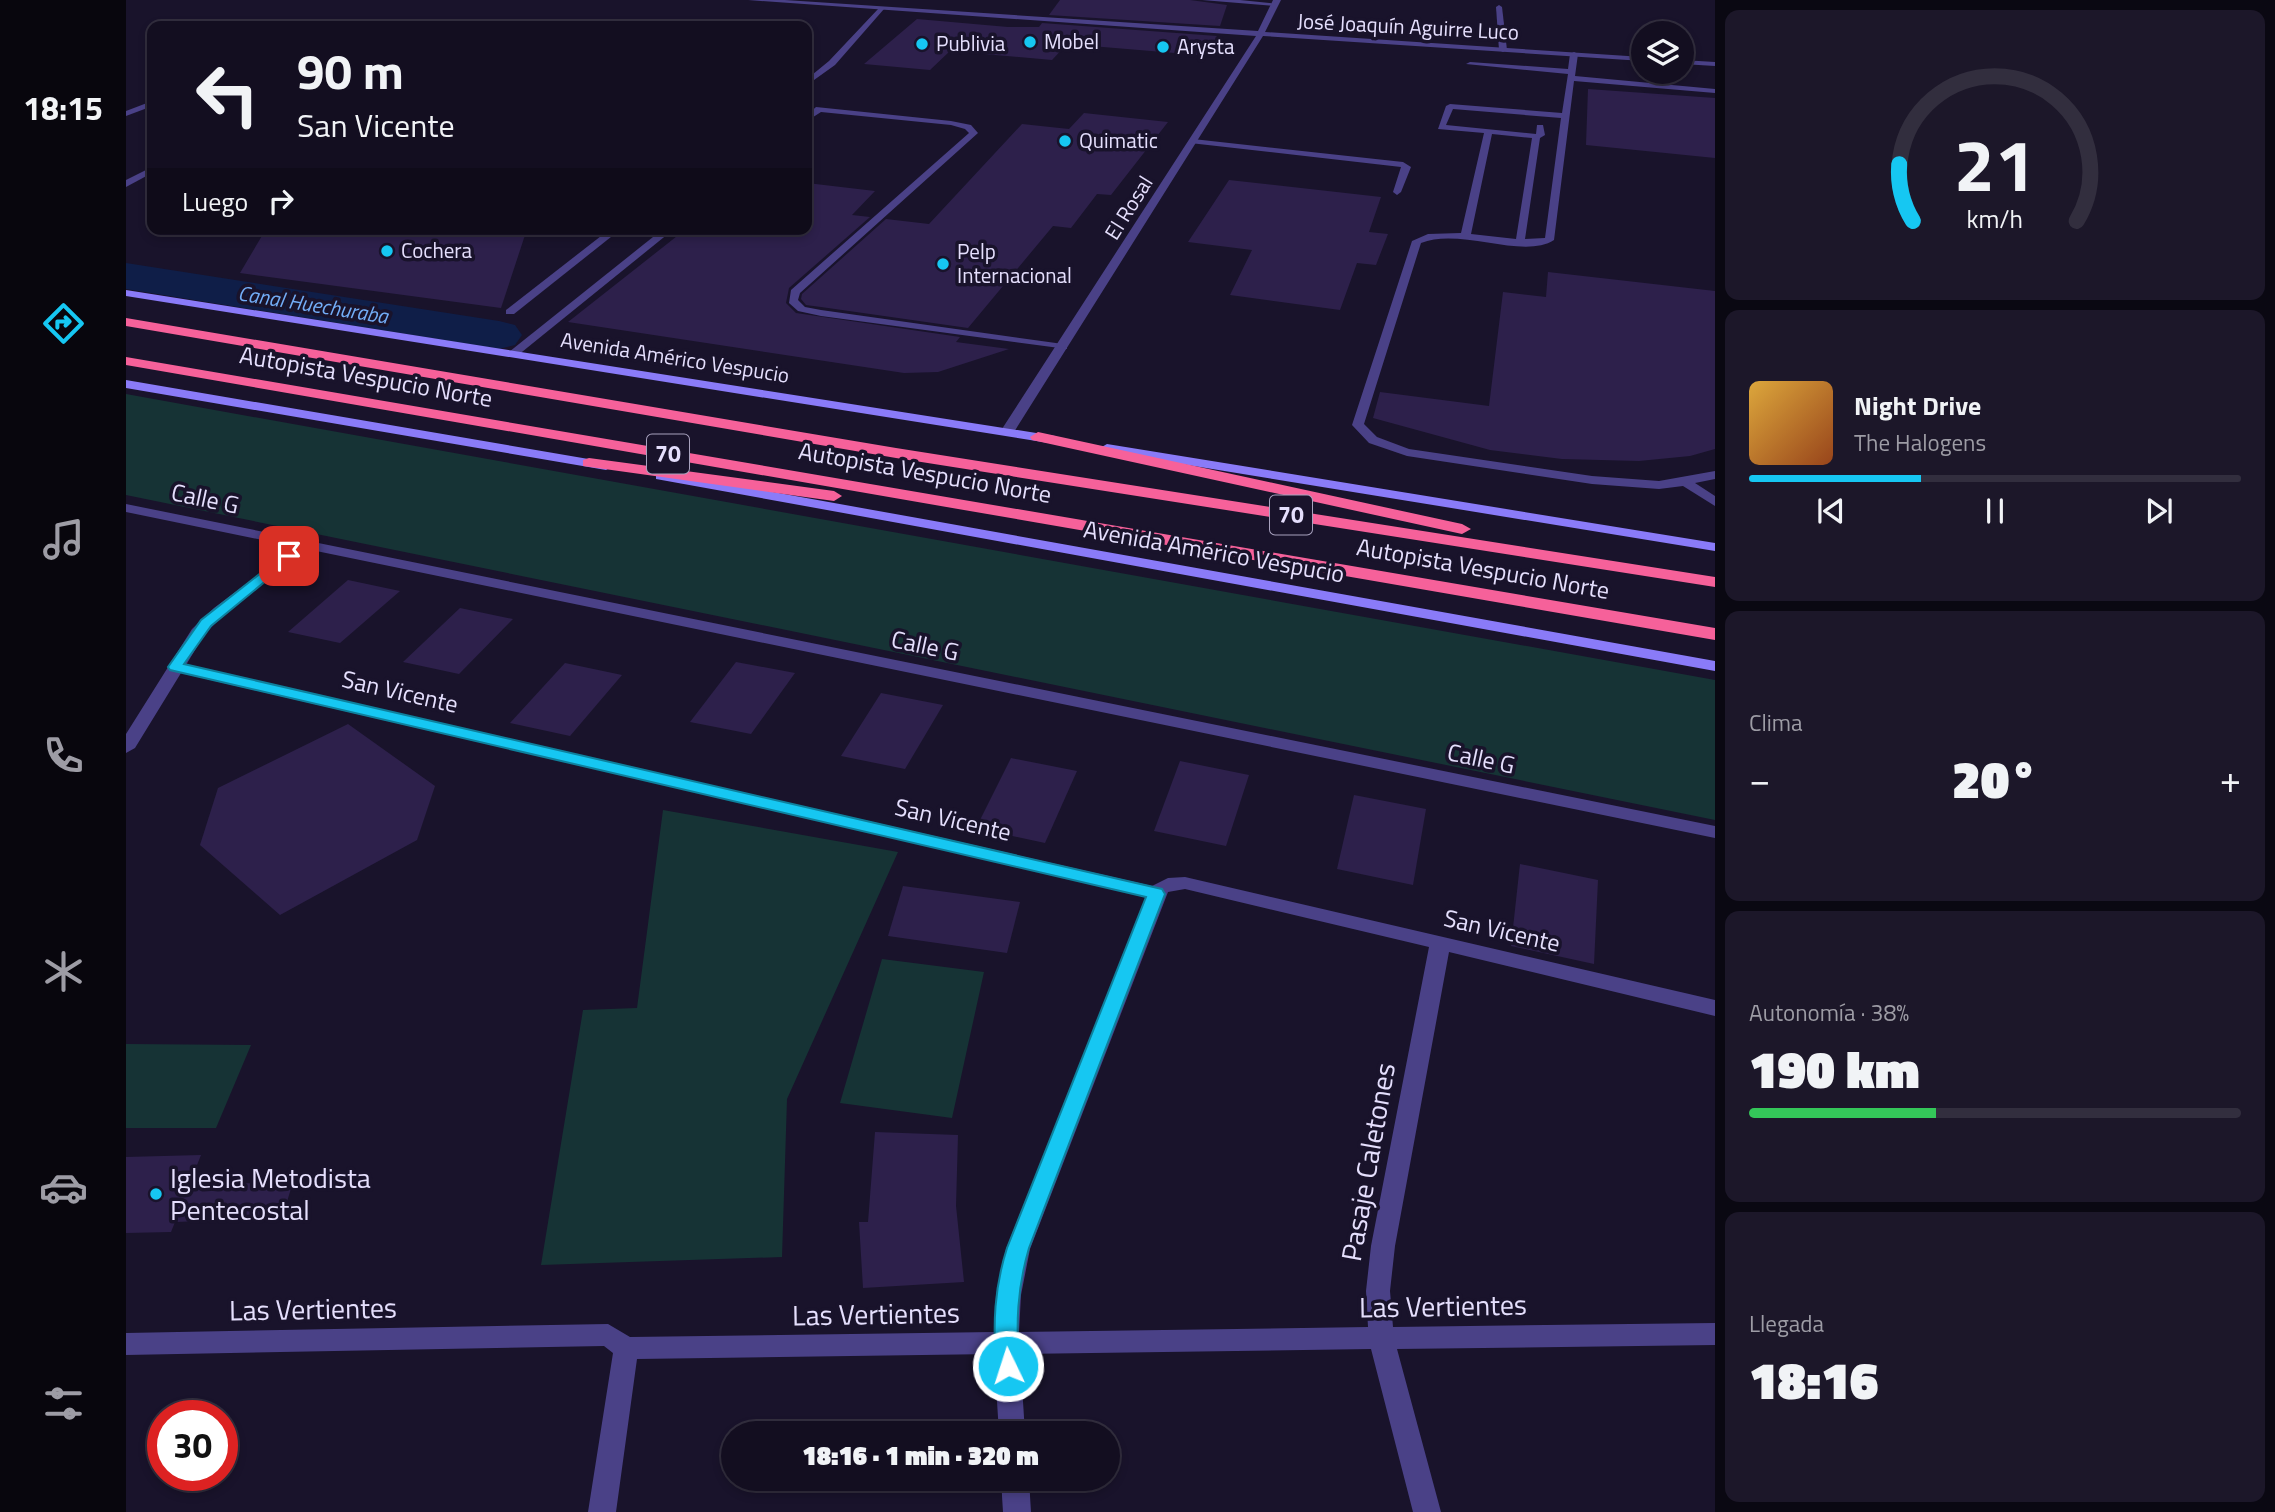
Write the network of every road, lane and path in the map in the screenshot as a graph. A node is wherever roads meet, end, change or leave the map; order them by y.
1 (752, 0) edge
2 (890, 0) edge
3 (1205, 0) edge
4 (1276, 2) edge
5 (1499, 7) dead end
6 (881, 9) junction
7 (1261, 35) junction
8 (1503, 50) junction
9 (1574, 54) junction
10 (1631, 58) edge
11 (1694, 63) edge
12 (1470, 64) dead end
13 (1715, 64) edge
14 (1572, 75) junction
15 (812, 79) edge
16 (1715, 91) edge
17 (147, 105) dead end
18 (126, 114) edge
19 (812, 115) edge
20 (1566, 116) junction
21 (1444, 118) junction
22 (1564, 129) junction
23 (1538, 131) junction
24 (1488, 132) junction
25 (1193, 141) junction
26 (147, 173) edge
27 (126, 184) edge
28 (1397, 192) dead end
29 (608, 235) edge
30 (661, 235) edge
31 (1465, 238) junction
32 (1520, 244) junction
33 (126, 293) edge
34 (510, 312) dead end
35 (126, 322) edge
36 (1063, 347) junction
37 (513, 354) junction
38 (126, 360) edge
39 (126, 384) edge
40 (1007, 432) junction
41 (1038, 437) junction
42 (589, 463) junction
43 (1715, 475) edge
44 (1685, 482) junction
45 (1715, 502) edge
46 (126, 508) edge
47 (305, 544) junction
48 (1210, 547) junction
49 (1715, 547) edge
50 (1686, 577) junction
51 (1715, 582) edge
52 (1715, 634) edge
53 (1715, 666) edge
54 (175, 667) junction
55 (126, 748) edge
56 (1715, 832) edge
57 (1156, 894) junction
58 (1440, 944) junction
59 (1715, 1008) edge
60 (1715, 1334) edge
61 (1381, 1338) junction
62 (126, 1344) edge
63 (1006, 1344) junction
64 (626, 1349) junction
65 (1011, 1421) edge
66 (1016, 1491) edge
67 (602, 1512) edge
68 (1017, 1512) edge
69 (1427, 1512) edge

1 - 6 street, José Joaquín Aguirre Luco
2 - 6 street
3 - 4 lane
4 - 7 street, El Rosal
5 - 8 lane
6 - 7 street, José Joaquín Aguirre Luco
6 - 15 lane
7 - 8 street, José Joaquín Aguirre Luco
7 - 25 street, El Rosal
8 - 9 street, José Joaquín Aguirre Luco
9 - 10 street, José Joaquín Aguirre Luco
9 - 14 lane
11 - 13 street
12 - 14 lane
14 - 16 lane
14 - 20 lane
17 - 18 lane
19 - 36 lane
20 - 21 lane
20 - 22 lane
21 - 23 lane
21 - 24 lane
22 - 23 lane
22 - 32 lane
23 - 24 lane
23 - 32 lane
24 - 31 lane
25 - 28 lane
25 - 36 street, El Rosal
26 - 27 lane
29 - 34 lane
30 - 37 lane
31 - 32 lane
31 - 44 lane
33 - 37 main road, Avenida Américo Vespucio
35 - 50 highway, Autopista Vespucio Norte / 70
36 - 40 street, El Rosal
37 - 40 main road, Avenida Américo Vespucio
38 - 48 highway, Autopista Vespucio Norte / 70
39 - 42 main road, Avenida Américo Vespucio
40 - 41 main road, Avenida Américo Vespucio
41 - 49 main road, Avenida Américo Vespucio
41 - 50 highway
42 - 48 highway
42 - 53 main road, Avenida Américo Vespucio
43 - 44 lane
44 - 45 lane
46 - 47 street, Calle G
47 - 54 street
47 - 56 street, Calle G
48 - 52 highway, Autopista Vespucio Norte / 70
50 - 51 highway, Autopista Vespucio Norte / 70
54 - 55 street
54 - 57 street, San Vicente
57 - 58 street, San Vicente
57 - 63 street
58 - 59 street, San Vicente
58 - 61 street, Pasaje Caletones
60 - 61 street, Las Vertientes
61 - 63 street, Las Vertientes
61 - 69 street, Pasaje Caletones
62 - 64 street, Las Vertientes
63 - 64 street, Las Vertientes
63 - 65 street
64 - 67 street
66 - 68 street

